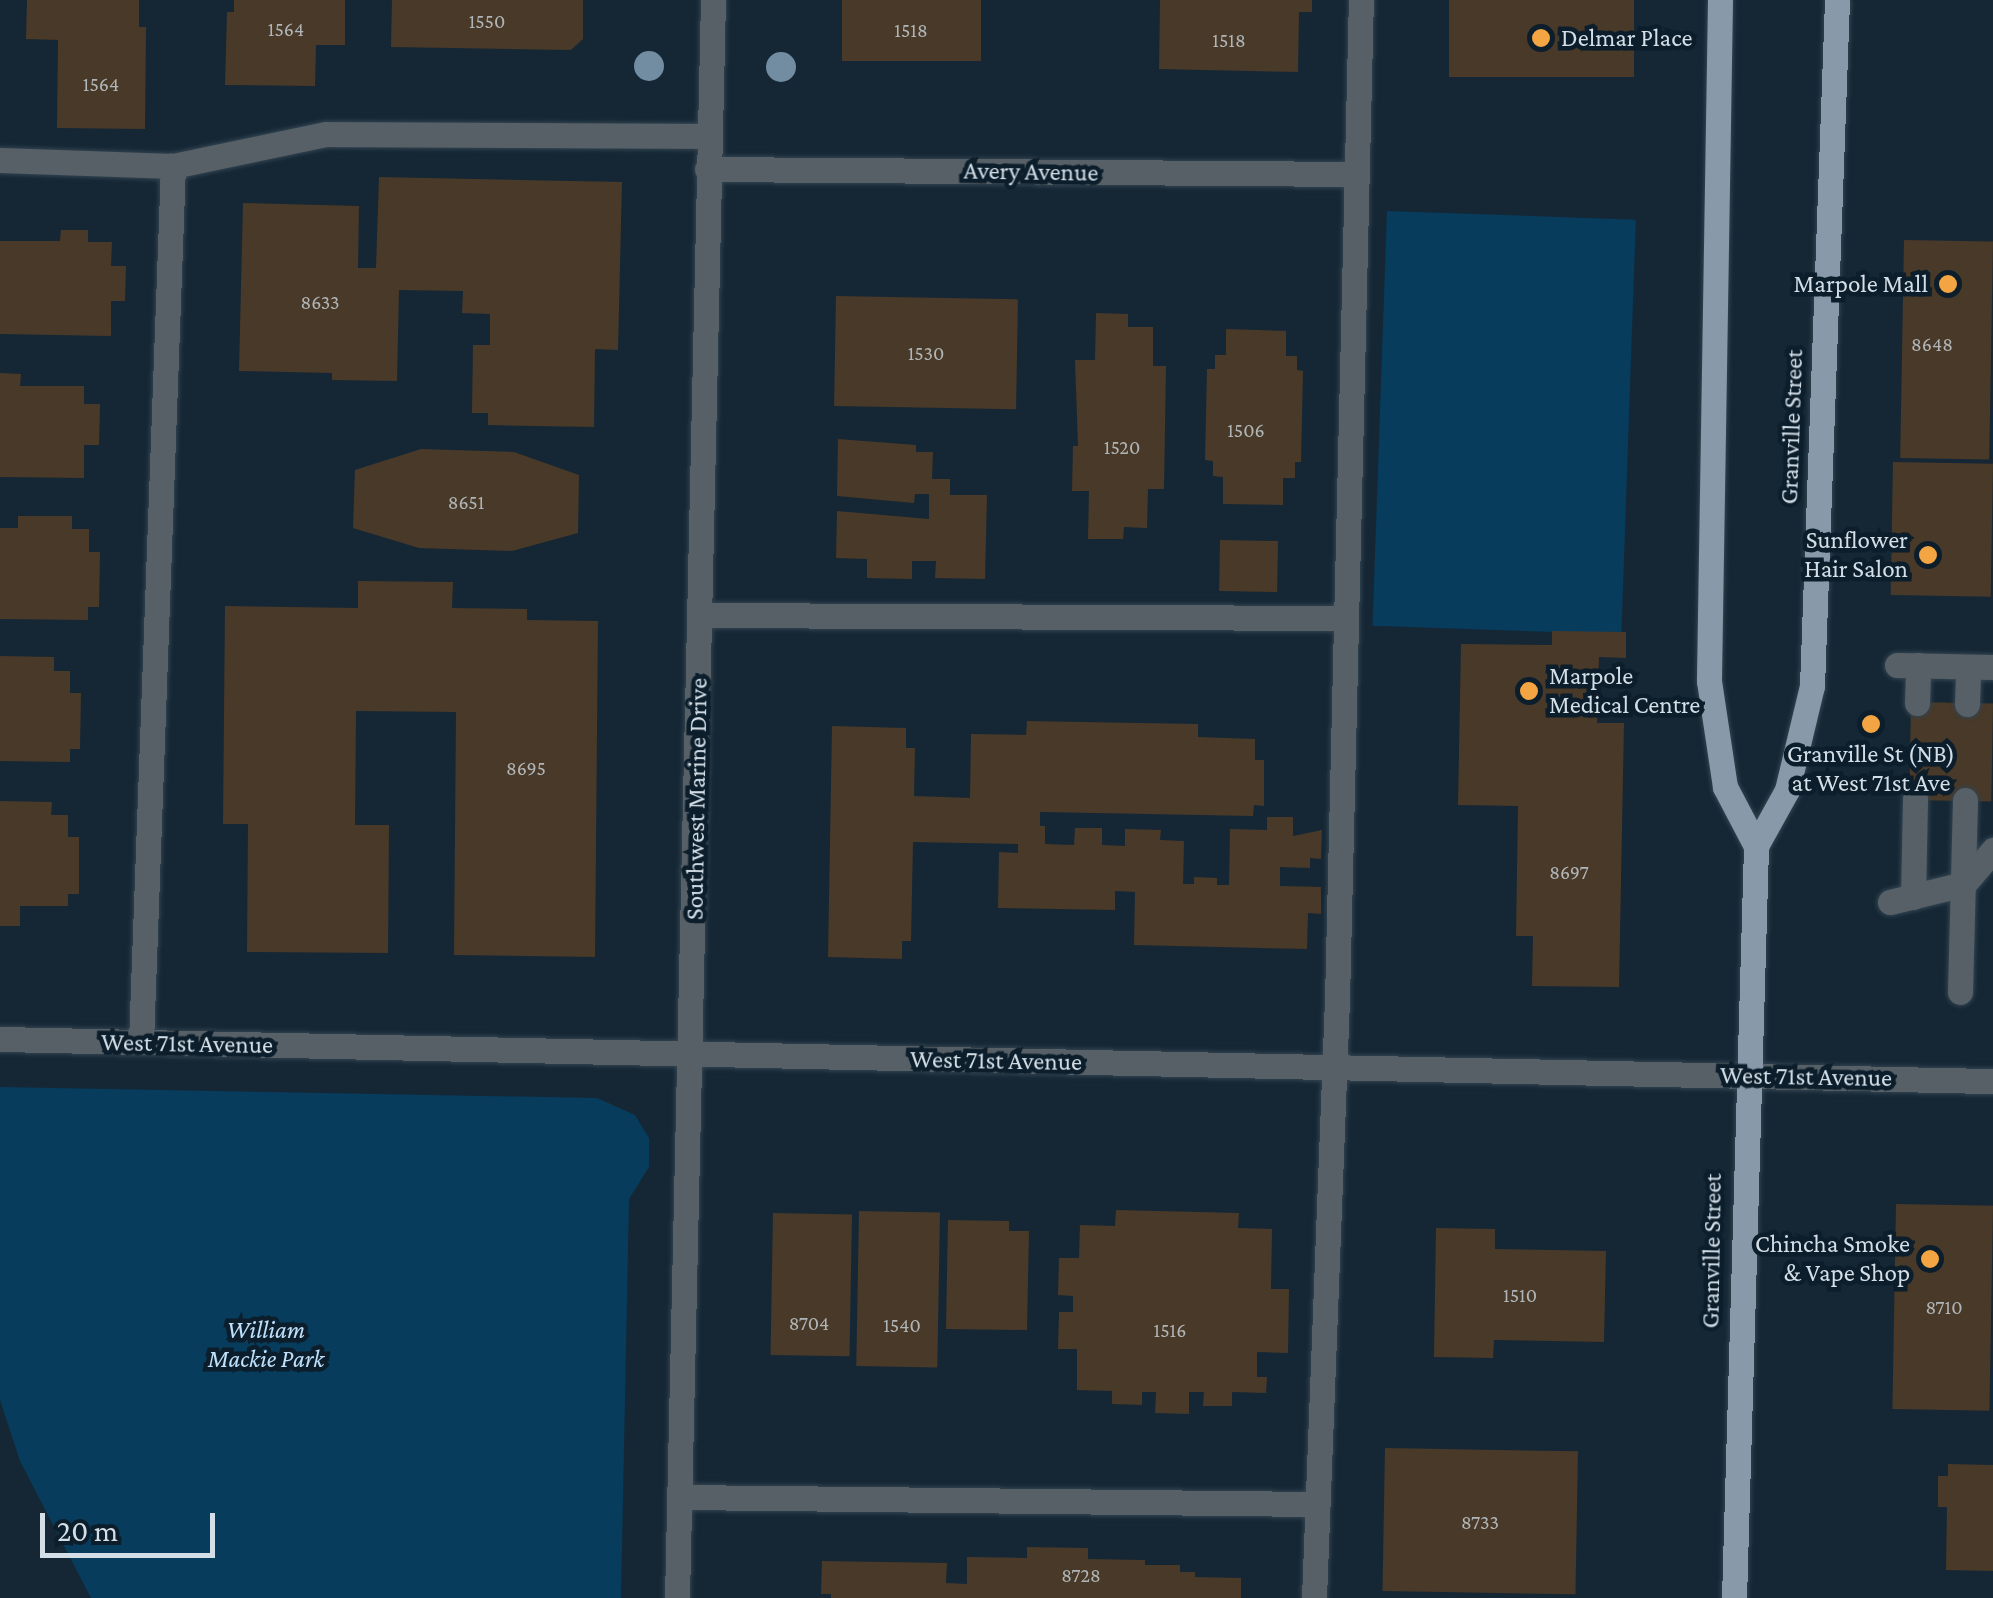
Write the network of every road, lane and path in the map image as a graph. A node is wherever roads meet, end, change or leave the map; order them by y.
1 (713, 0) edge
2 (1361, 0) edge
3 (1720, 0) edge
4 (1836, 0) edge
5 (708, 136) junction
6 (0, 160) edge
7 (173, 166) junction
8 (707, 170) junction
9 (1356, 174) junction
10 (702, 615) junction
11 (1344, 618) junction
12 (1981, 667) edge
13 (1917, 703) dead end
14 (1967, 704) dead end
15 (1915, 799) dead end
16 (1965, 800) dead end
17 (1756, 846) junction
18 (1993, 850) edge
19 (1964, 884) junction
20 (1960, 992) dead end
21 (0, 1039) edge
22 (141, 1042) junction
23 (691, 1057) junction
24 (1333, 1065) junction
25 (1746, 1076) junction
26 (1993, 1081) edge
27 (680, 1497) junction
28 (1317, 1504) junction
29 (677, 1598) edge
30 (1314, 1598) edge
31 (1734, 1598) edge

1 - 5 street, Southwest Marine Drive
2 - 9 street
3 - 17 main road, Granville Street
4 - 17 main road, Granville Street
5 - 7 street
5 - 8 street, Southwest Marine Drive
6 - 7 street
7 - 22 street
8 - 9 street, Avery Avenue
8 - 10 street, Southwest Marine Drive
9 - 11 street
10 - 11 street
10 - 23 street, Southwest Marine Drive
11 - 24 street
12 - 13 street
12 - 14 street
15 - 19 street
16 - 19 street
17 - 25 main road, Granville Street
18 - 19 street
19 - 20 street
21 - 22 street, West 71st Avenue
22 - 23 street, West 71st Avenue
23 - 24 street, West 71st Avenue
23 - 27 street, Southwest Marine Drive
24 - 25 street, West 71st Avenue
24 - 28 street
25 - 26 street, West 71st Avenue
25 - 31 main road, Granville Street
27 - 28 street
27 - 29 street, Southwest Marine Drive
28 - 30 street

